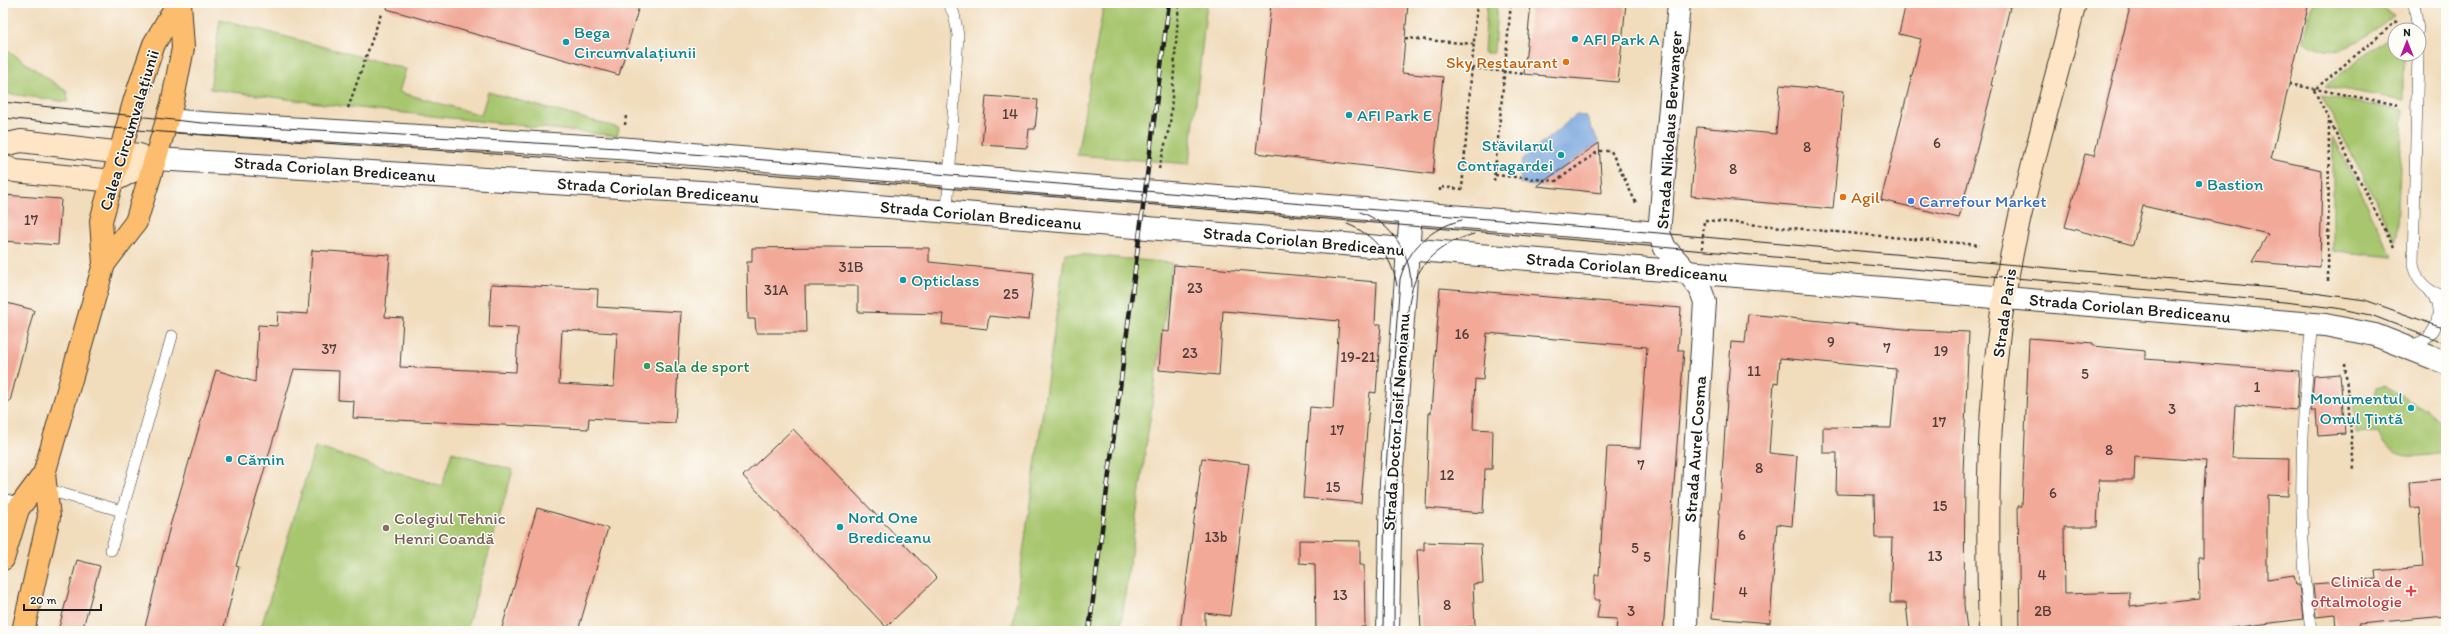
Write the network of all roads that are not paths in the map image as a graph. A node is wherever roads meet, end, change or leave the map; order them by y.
1 (179, 3) edge
2 (948, 3) edge
3 (1679, 3) edge
4 (2075, 3) edge
5 (2414, 3) edge
6 (2417, 22) edge
7 (2418, 62) edge
8 (168, 120) junction
9 (3, 145) edge
10 (120, 151) junction
11 (156, 159) junction
12 (3, 166) edge
13 (951, 175) junction
14 (113, 181) junction
15 (947, 212) junction
16 (1411, 214) junction
17 (1659, 234) junction
18 (1408, 250) junction
19 (104, 264) junction
20 (1687, 272) junction
21 (2430, 290) junction
22 (2446, 296) edge
23 (2006, 298) junction
24 (2312, 323) junction
25 (172, 336) dead end
26 (2398, 343) junction
27 (2446, 363) edge
28 (45, 482) junction
29 (10, 507) edge
30 (122, 511) junction
31 (111, 550) dead end
32 (3, 559) edge
33 (23, 631) edge
34 (1388, 631) edge
35 (1686, 631) edge
36 (1990, 631) edge
37 (2310, 631) edge

1 - 8 main road, Calea Circumvalațiunii
1 - 10 main road, Calea Circumvalațiunii
2 - 13 lane
3 - 17 street, Strada Nikolaus Berwanger
4 - 23 main road, Strada Paris
5 - 6 lane
7 - 21 lane
8 - 11 main road, Calea Circumvalațiunii
8 - 13 street, Strada Coriolan Brediceanu
9 - 10 main road
10 - 11 main road
10 - 14 main road, Calea Circumvalațiunii
11 - 14 main road
11 - 15 street, Strada Coriolan Brediceanu
11 - 19 main road, Calea Circumvalațiunii
12 - 14 main road
13 - 15 lane
13 - 16 street, Strada Coriolan Brediceanu
14 - 19 main road, Calea Circumvalațiunii
15 - 18 street, Strada Coriolan Brediceanu
16 - 17 street, Strada Coriolan Brediceanu
16 - 18 street, Strada Doctor Iosif Nemoianu
17 - 20 street, Strada Nikolaus Berwanger
18 - 20 street, Strada Coriolan Brediceanu
18 - 34 street, Strada Doctor Iosif Nemoianu
19 - 28 main road, Calea Circumvalațiunii
20 - 23 street, Strada Coriolan Brediceanu
20 - 35 street, Strada Aurel Cosma
21 - 22 lane
21 - 26 lane
23 - 24 street, Strada Coriolan Brediceanu
23 - 36 main road, Strada Paris
24 - 26 street, Strada Coriolan Brediceanu
24 - 37 lane
25 - 30 lane
26 - 27 street, Strada Coriolan Brediceanu
28 - 29 main road, Calea Circumvalațiunii
28 - 30 lane
28 - 33 main road, Calea Circumvalațiunii
29 - 32 main road, Calea Circumvalațiunii
30 - 31 lane

